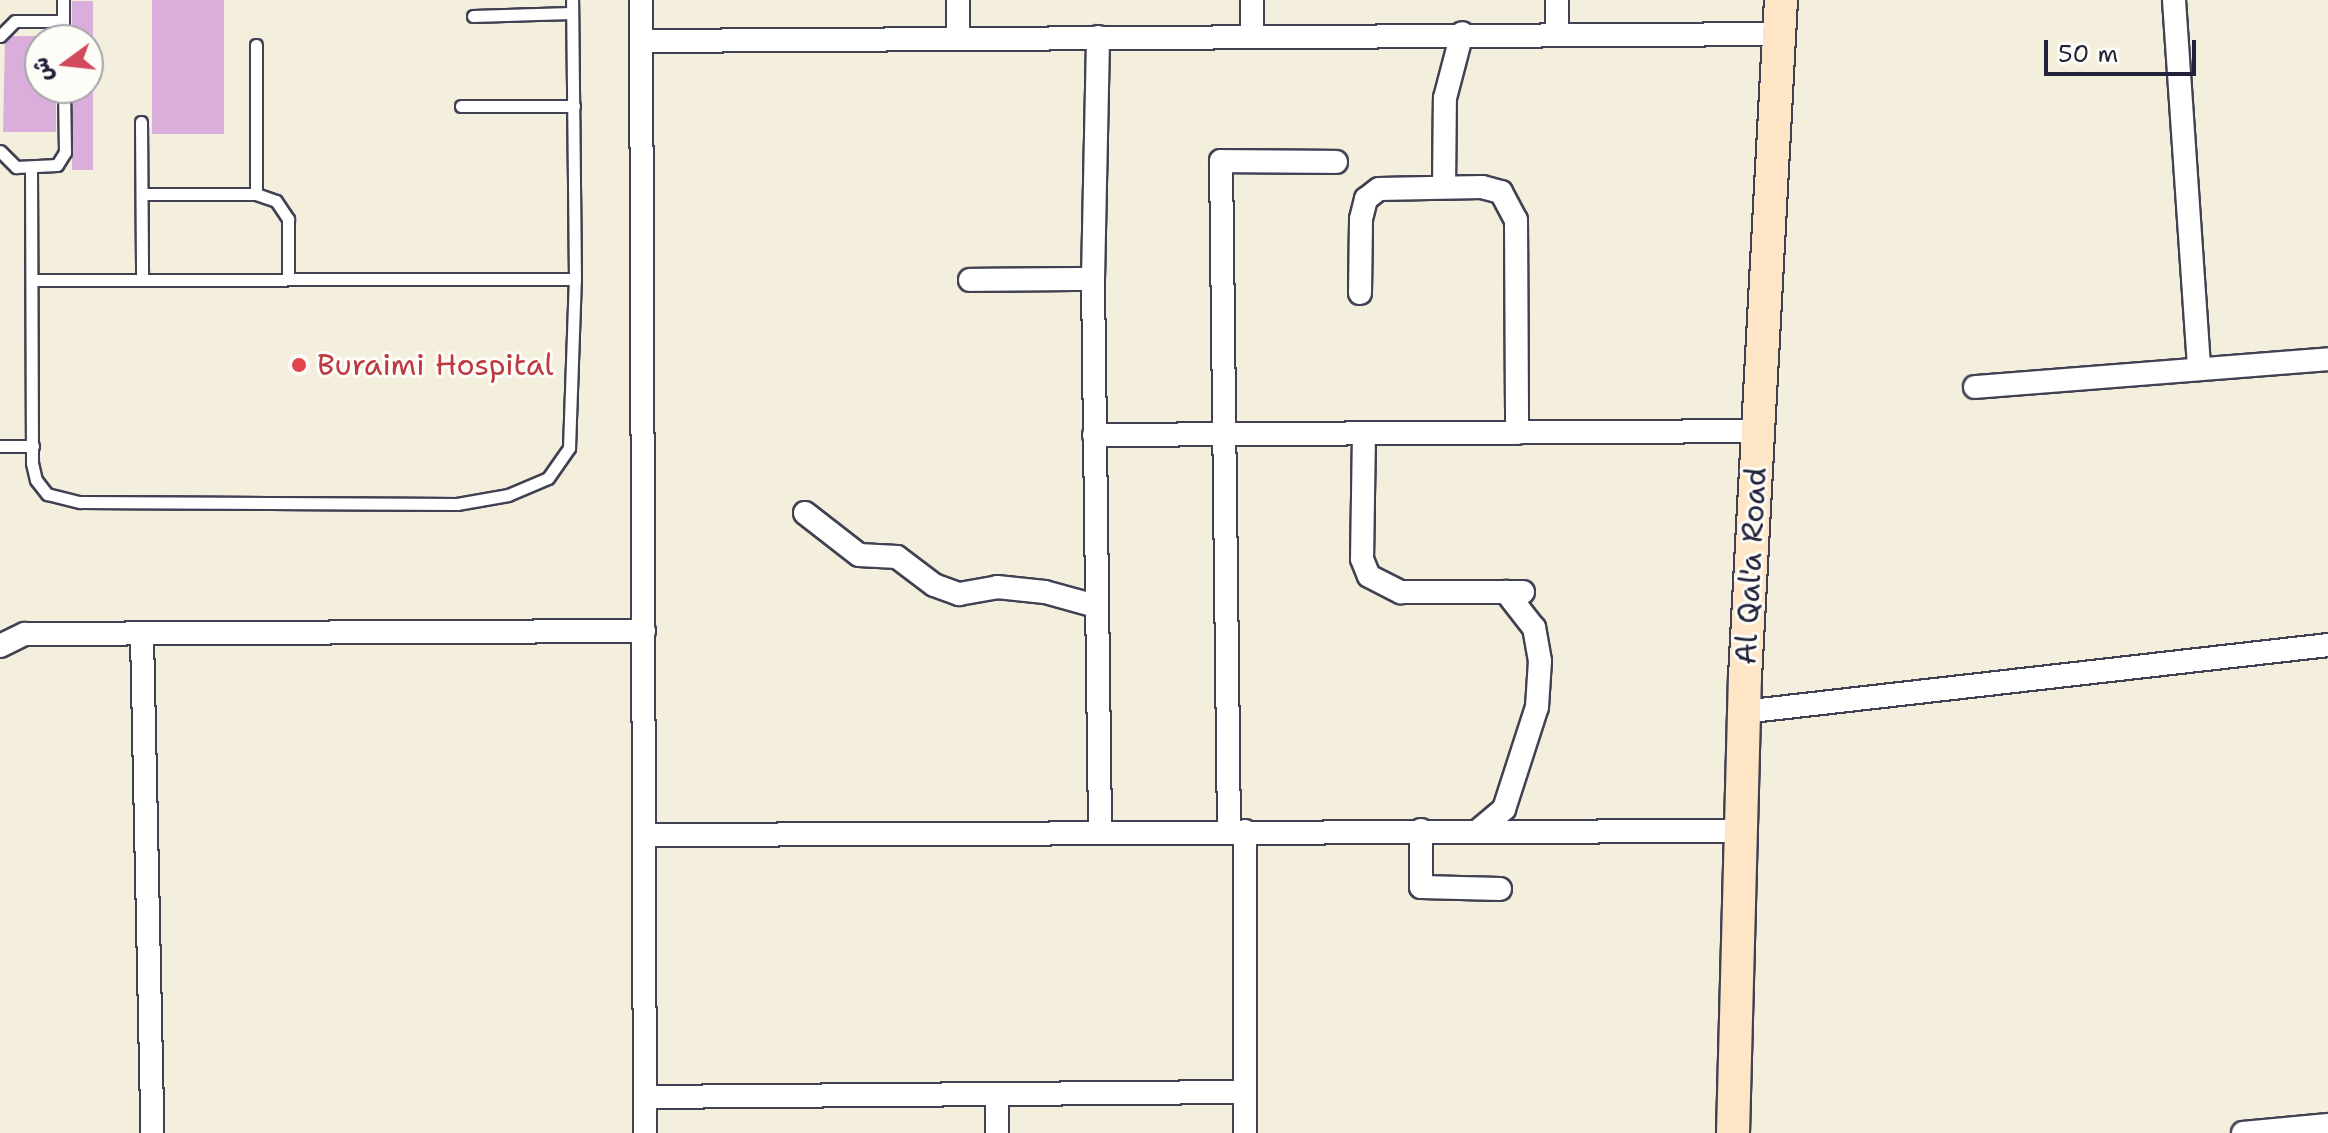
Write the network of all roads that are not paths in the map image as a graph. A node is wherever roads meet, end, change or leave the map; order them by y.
1 (63, 0) edge
2 (641, 0) edge
3 (958, 0) edge
4 (1252, 0) edge
5 (1557, 0) edge
6 (1781, 0) edge
7 (2174, 0) edge
8 (572, 6) edge
9 (473, 16) dead end
10 (63, 21) joint
11 (1462, 33) junction
12 (1557, 33) junction
13 (1252, 34) junction
14 (1780, 34) junction
15 (0, 36) edge
16 (1098, 37) junction
17 (958, 38) junction
18 (641, 41) junction
19 (256, 45) dead end
20 (64, 104) edge
21 (461, 106) dead end
22 (574, 106) junction
23 (141, 122) dead end
24 (0, 151) edge
25 (1336, 162) dead end
26 (31, 168) junction
27 (1444, 187) junction
28 (142, 194) junction
29 (256, 194) junction
30 (142, 279) junction
31 (288, 279) junction
32 (575, 279) junction
33 (1093, 279) junction
34 (32, 280) junction
35 (970, 280) dead end
36 (1360, 293) dead end
37 (2328, 359) edge
38 (2199, 369) junction
39 (1975, 387) dead end
40 (1759, 431) junction
41 (1226, 432) junction
42 (1364, 433) junction
43 (1517, 433) junction
44 (1094, 435) junction
45 (0, 446) edge
46 (33, 446) junction
47 (805, 513) dead end
48 (1096, 606) junction
49 (644, 631) junction
50 (142, 635) junction
51 (2328, 645) edge
52 (0, 646) edge
53 (1743, 712) junction
54 (1100, 830) junction
55 (1421, 830) junction
56 (1479, 830) junction
57 (1740, 831) junction
58 (1237, 832) junction
59 (644, 835) junction
60 (1500, 889) dead end
61 (1244, 1092) junction
62 (997, 1096) junction
63 (645, 1097) junction
64 (2328, 1125) edge
65 (152, 1133) edge
66 (645, 1133) edge
67 (997, 1133) edge
68 (1245, 1133) edge
69 (1733, 1133) edge
70 (2243, 1133) edge

1 - 10 lane
2 - 18 street
3 - 17 street
4 - 13 street
5 - 12 street
6 - 14 street, Al Qal'a Road
7 - 38 street
8 - 9 lane
8 - 22 lane
10 - 15 lane
11 - 12 street
11 - 13 street
11 - 27 street
12 - 14 street
13 - 16 street
14 - 40 street, Al Qal'a Road
16 - 17 street
16 - 33 street
17 - 18 street
18 - 49 street
19 - 29 lane
20 - 26 lane
21 - 22 lane
22 - 32 lane
23 - 28 lane
24 - 26 lane
25 - 41 street
26 - 34 lane
27 - 36 street
27 - 43 street
28 - 29 lane
28 - 30 lane
29 - 31 lane
30 - 31 lane
30 - 34 lane
31 - 32 lane
32 - 46 lane
33 - 35 street
33 - 44 street
34 - 46 lane
37 - 38 street
38 - 39 street
40 - 43 street
40 - 53 street, Al Qal'a Road
41 - 42 street
41 - 44 street
41 - 58 street
42 - 43 street
42 - 56 street
44 - 48 street
45 - 46 lane
47 - 48 street
48 - 54 street
49 - 50 street
49 - 59 street
50 - 52 street
50 - 65 street
51 - 53 street
53 - 57 street, Al Qal'a Road
54 - 58 street
54 - 59 street
55 - 56 street
55 - 58 street
55 - 60 street
56 - 57 street
57 - 69 street, Al Qal'a Road
58 - 61 street
59 - 63 street
61 - 62 street
61 - 68 street
62 - 63 street
62 - 67 street
63 - 66 street
64 - 70 street

